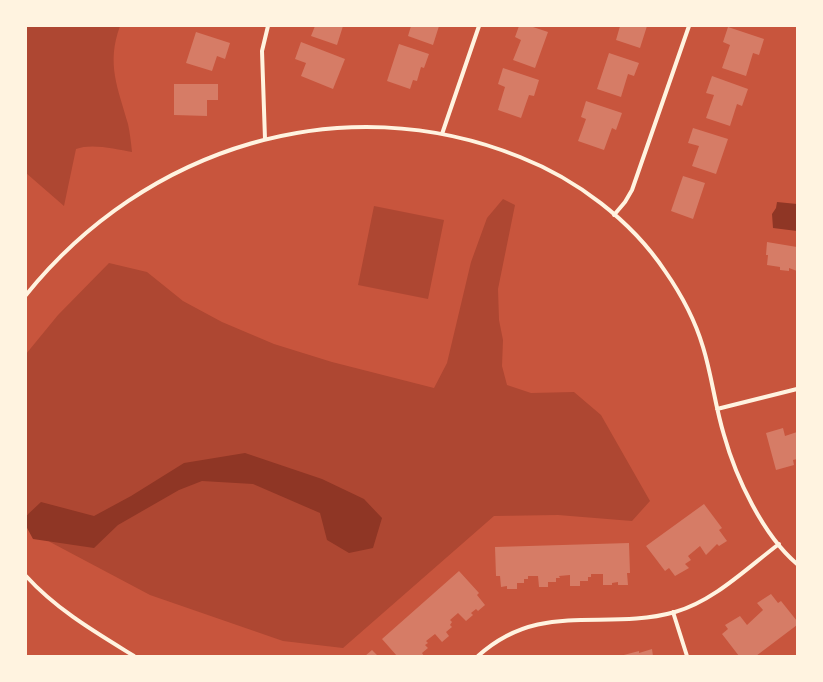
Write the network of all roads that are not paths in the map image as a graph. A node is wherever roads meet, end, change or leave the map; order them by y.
1 (268, 26) edge
2 (479, 26) edge
3 (689, 26) edge
4 (442, 134) junction
5 (265, 139) junction
6 (614, 215) junction
7 (26, 295) edge
8 (797, 389) edge
9 (717, 409) junction
10 (778, 544) junction
11 (797, 564) edge
12 (26, 576) edge
13 (673, 612) junction
14 (134, 656) edge
15 (478, 656) edge
16 (686, 656) edge

1 - 5 street
2 - 4 street
3 - 6 street
4 - 5 street
4 - 6 street
5 - 7 street
6 - 9 street
8 - 9 street
9 - 10 street
10 - 11 street
10 - 13 street
12 - 14 street
13 - 15 street
13 - 16 street

